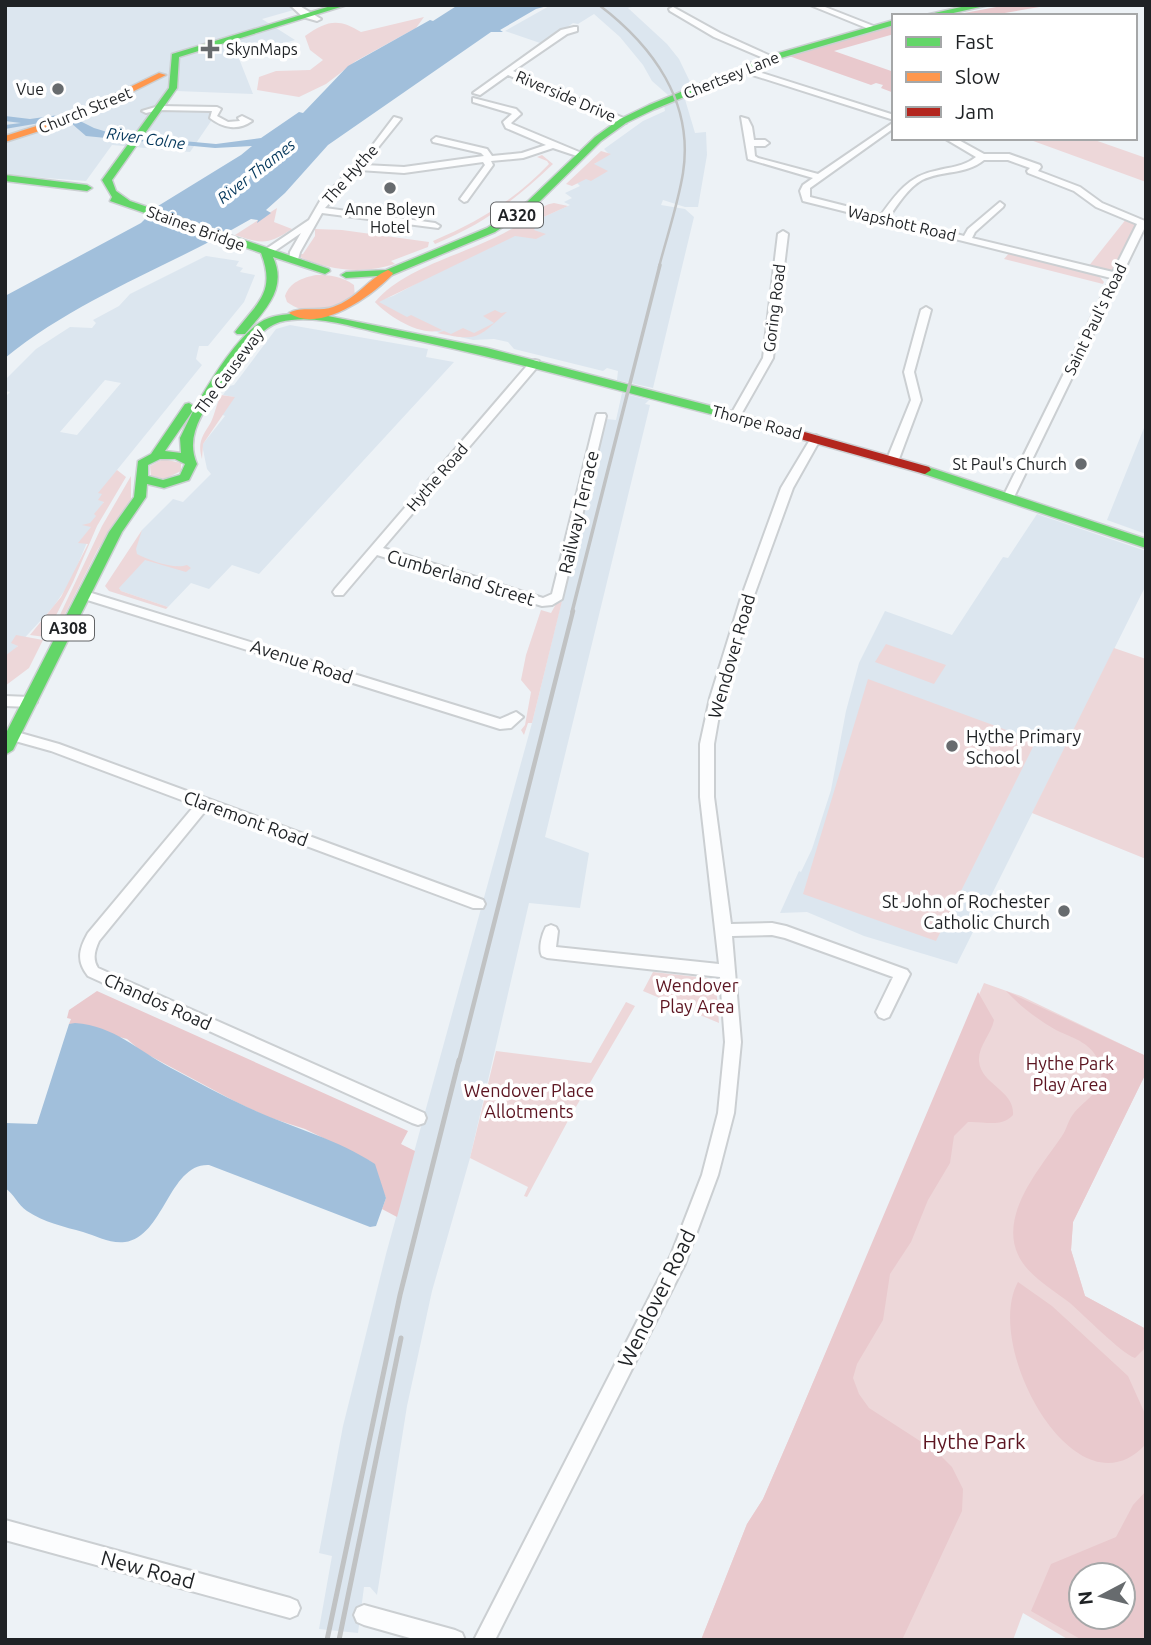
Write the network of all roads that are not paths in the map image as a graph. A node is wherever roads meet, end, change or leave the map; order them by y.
1 (343, 5) edge
2 (813, 5) edge
3 (985, 5) edge
4 (308, 9) edge
5 (673, 9) dead end
6 (936, 14) edge
7 (892, 22) edge
8 (872, 27) junction
9 (574, 29) dead end
10 (771, 58) junction
11 (743, 69) junction
12 (508, 72) junction
13 (168, 77) junction
14 (504, 99) dead end
15 (495, 105) junction
16 (152, 109) junction
17 (892, 117) edge
18 (242, 118) dead end
19 (397, 119) dead end
20 (623, 121) junction
21 (892, 125) edge
22 (390, 127) junction
23 (760, 127) dead end
24 (403, 129) dead end
25 (5, 139) edge
26 (436, 140) dead end
27 (952, 140) edge
28 (749, 143) junction
29 (765, 143) dead end
30 (555, 145) junction
31 (580, 154) junction
32 (982, 157) junction
33 (488, 159) junction
34 (358, 167) junction
35 (818, 177) junction
36 (5, 178) edge
37 (96, 186) junction
38 (464, 199) dead end
39 (999, 209) dead end
40 (318, 210) junction
41 (883, 219) junction
42 (311, 222) junction
43 (435, 226) dead end
44 (783, 234) dead end
45 (967, 239) junction
46 (266, 253) junction
47 (293, 273) junction
48 (388, 273) junction
49 (346, 275) junction
50 (1116, 276) junction
51 (272, 292) junction
52 (356, 303) junction
53 (926, 310) dead end
54 (310, 316) junction
55 (362, 325) junction
56 (535, 363) junction
57 (601, 416) dead end
58 (735, 416) junction
59 (816, 438) junction
60 (156, 456) junction
61 (892, 459) junction
62 (188, 460) junction
63 (142, 479) junction
64 (173, 483) junction
65 (1009, 497) junction
66 (1146, 544) edge
67 (375, 550) junction
68 (107, 554) junction
69 (339, 592) dead end
70 (85, 595) junction
71 (548, 602) joint
72 (5, 701) edge
73 (30, 702) junction
74 (516, 717) dead end
75 (9, 743) edge
76 (204, 803) junction
77 (478, 904) dead end
78 (724, 930) junction
79 (551, 931) dead end
80 (727, 971) junction
81 (884, 1012) dead end
82 (418, 1118) dead end
83 (5, 1530) edge
84 (290, 1608) dead end
85 (364, 1615) dead end
86 (455, 1640) edge
87 (484, 1640) edge

1 - 4 main road
2 - 8 street
3 - 6 main road
4 - 13 main road
5 - 10 street
7 - 8 main road, Chertsey Lane / A320
8 - 10 main road, Chertsey Lane / A320
9 - 12 street, Riverside Drive
10 - 11 main road, Chertsey Lane / A320
11 - 17 street
11 - 20 main road, Chertsey Lane / A320
12 - 15 street, Riverside Drive
12 - 20 street, Riverside Drive
13 - 16 main road
13 - 25 main road, Church Street
14 - 15 street
15 - 30 street
16 - 18 street
16 - 37 main road
19 - 22 street, The Hythe
20 - 31 main road, Chertsey Lane / A320
21 - 35 street
22 - 24 street, The Hythe
22 - 34 street, The Hythe
23 - 28 street
26 - 33 street
27 - 32 street
28 - 29 street
28 - 35 street
30 - 31 street
30 - 33 street
31 - 48 main road, Chertsey Lane / A320
32 - 41 street
32 - 50 street, Saint Paul's Road
33 - 34 street
33 - 38 street
34 - 40 street, The Hythe
35 - 41 street, Wapshott Road
36 - 37 main road
37 - 46 main road, Staines Bridge
39 - 45 street
40 - 42 street, The Hythe
40 - 43 street
41 - 45 street, Wapshott Road
42 - 46 street, The Hythe
42 - 47 street, The Hythe
44 - 58 street, Goring Road
45 - 50 street, Wapshott Road
46 - 47 main road, Staines Bridge
46 - 51 main road, Staines Bridge
47 - 49 main road, Chertsey Lane
47 - 51 main road
48 - 49 main road, Chertsey Lane / A320
48 - 52 main road, Chertsey Lane / A320
49 - 52 main road
50 - 65 street, Saint Paul's Road
51 - 54 main road
51 - 60 main road, The Causeway
52 - 54 main road, The Causeway
52 - 55 main road
53 - 61 street
54 - 55 main road, Thorpe Road
54 - 62 main road, The Causeway
55 - 56 main road, Thorpe Road
56 - 58 main road, Thorpe Road
56 - 67 street, Hythe Road
57 - 71 street, Railway Terrace
58 - 59 main road, Thorpe Road
59 - 61 main road, Thorpe Road
59 - 78 street, Wendover Road
60 - 62 main road
60 - 63 main road, The Causeway
61 - 65 main road, Thorpe Road
62 - 64 main road
63 - 64 main road
63 - 68 main road, A308
64 - 68 main road, A308
65 - 66 main road, Thorpe Road
67 - 69 street, Hythe Road
67 - 71 street, Cumberland Street
68 - 70 main road, A308
70 - 73 main road, A308
70 - 74 street, Avenue Road
72 - 73 street
73 - 75 main road, A308
75 - 76 street, Claremont Road
76 - 77 street, Claremont Road
76 - 82 street, Chandos Road
78 - 80 street, Wendover Road
78 - 81 street
79 - 80 street
80 - 87 street, Wendover Road
83 - 84 street, New Road
85 - 86 street

